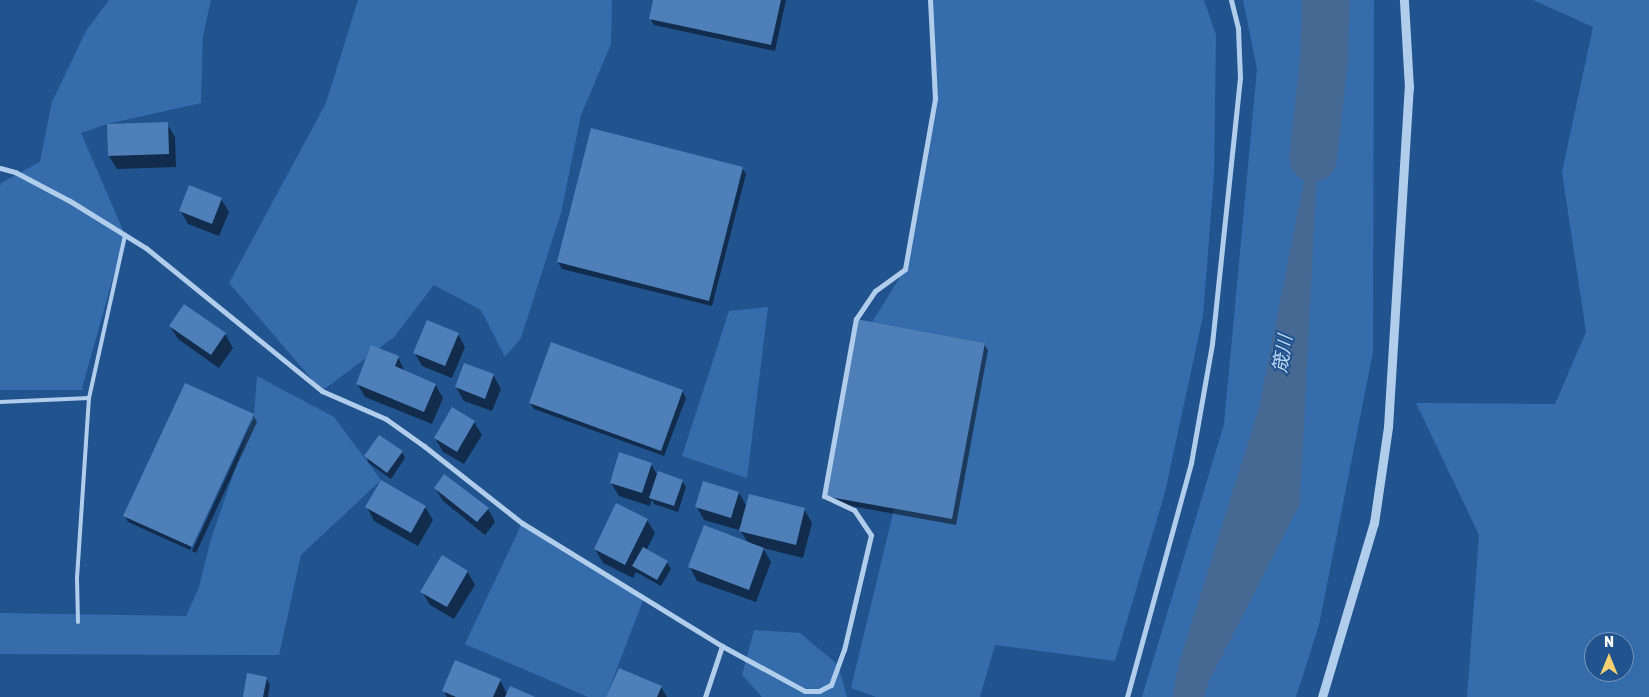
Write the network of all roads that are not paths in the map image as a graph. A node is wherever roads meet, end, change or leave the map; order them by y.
1 (930, 0) edge
2 (1231, 0) edge
3 (1404, 0) edge
4 (0, 170) edge
5 (125, 235) junction
6 (89, 398) junction
7 (0, 402) edge
8 (78, 622) dead end
9 (722, 646) junction
10 (705, 697) edge
11 (1127, 697) edge
12 (1322, 697) edge

1 - 9 street
2 - 11 street
3 - 12 street
4 - 5 street
5 - 6 lane
5 - 9 street
6 - 7 lane
6 - 8 lane
9 - 10 street

